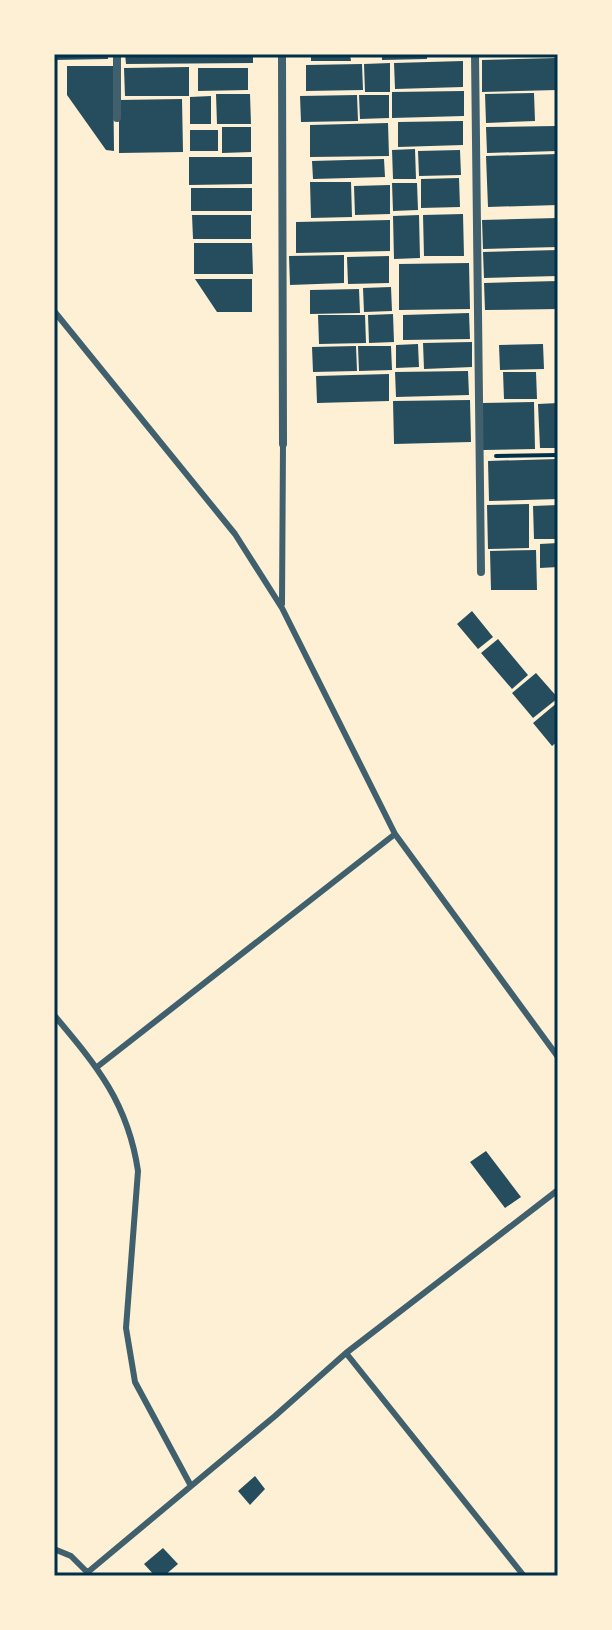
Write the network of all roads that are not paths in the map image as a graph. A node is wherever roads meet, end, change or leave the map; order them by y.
1 (117, 54) edge
2 (282, 54) edge
3 (475, 54) edge
4 (117, 118) dead end
5 (55, 315) edge
6 (283, 444) joint
7 (481, 572) dead end
8 (282, 608) junction
9 (395, 834) junction
10 (54, 1015) edge
11 (558, 1057) edge
12 (97, 1067) junction
13 (558, 1190) edge
14 (346, 1353) junction
15 (191, 1486) junction
16 (54, 1549) edge
17 (89, 1574) edge
18 (524, 1576) edge

1 - 4 street
2 - 6 street
3 - 7 street
5 - 8 lane
6 - 8 lane
8 - 9 lane
9 - 11 lane
9 - 12 lane
10 - 12 lane
12 - 15 lane
13 - 14 lane
14 - 15 lane
14 - 18 lane
15 - 17 lane
16 - 17 lane

